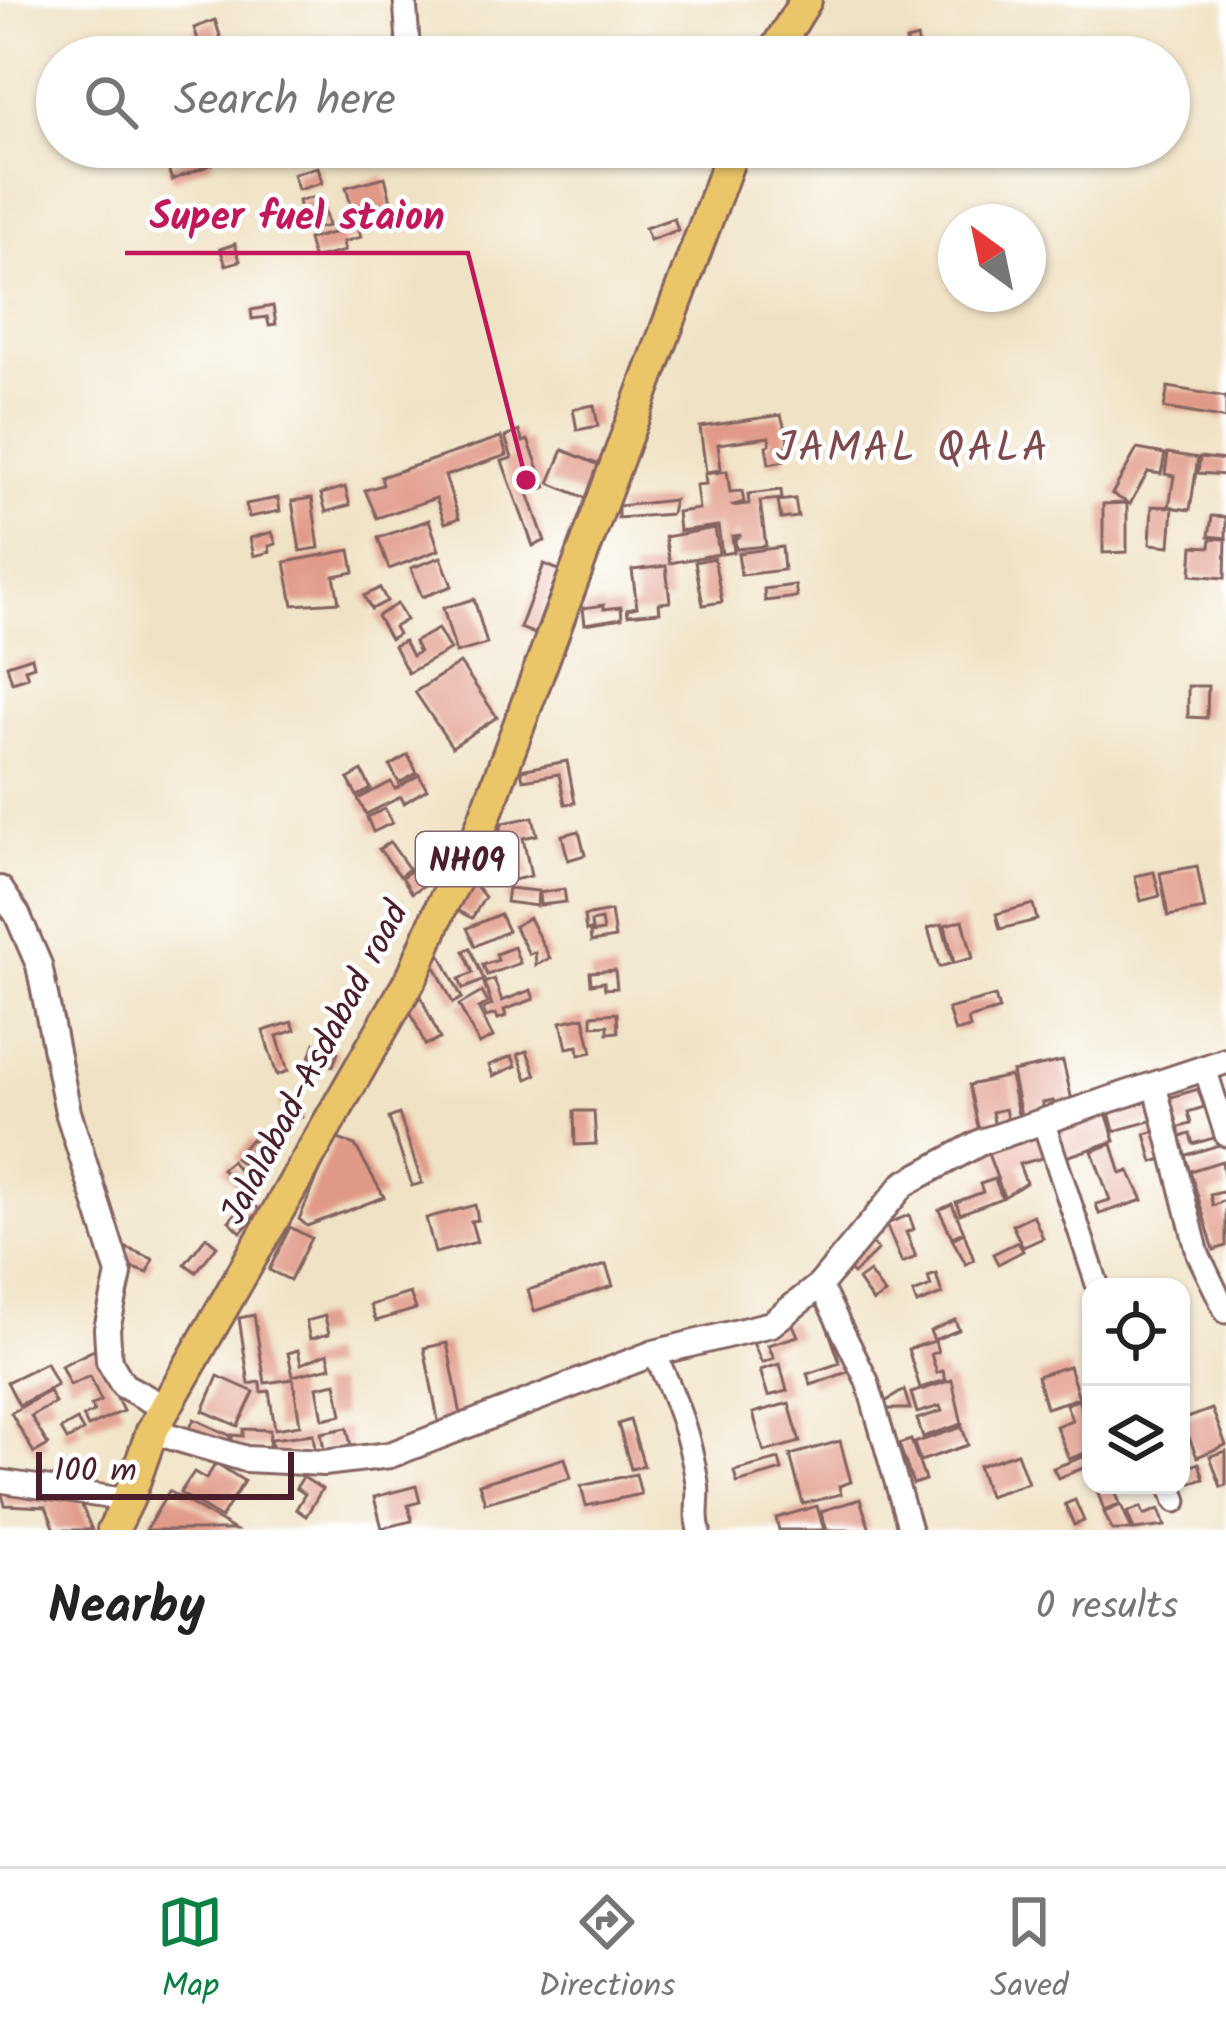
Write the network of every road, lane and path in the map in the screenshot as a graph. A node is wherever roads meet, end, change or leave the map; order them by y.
1 (406, 0) edge
2 (806, 0) edge
3 (408, 36) edge
4 (784, 36) edge
5 (726, 168) edge
6 (0, 889) edge
7 (1216, 1065) edge
8 (1155, 1085) junction
9 (1043, 1121) junction
10 (1226, 1135) edge
11 (1095, 1278) edge
12 (820, 1285) junction
13 (1226, 1312) edge
14 (654, 1353) junction
15 (159, 1420) junction
16 (0, 1481) edge
17 (128, 1500) junction
18 (112, 1530) edge
19 (699, 1530) edge
20 (910, 1530) edge

1 - 3 street
2 - 4 main road
5 - 15 main road, Jalalabad-Asdabad road / NH09
6 - 15 street
7 - 8 street
7 - 10 street
8 - 9 street
8 - 13 street
9 - 11 street
9 - 12 street
12 - 14 street
12 - 20 street
14 - 15 street
14 - 19 street
15 - 17 main road, Jalalabad-Asdabad road / NH09
16 - 17 street
17 - 18 main road, Jalalabad-Asdabad road / NH09

